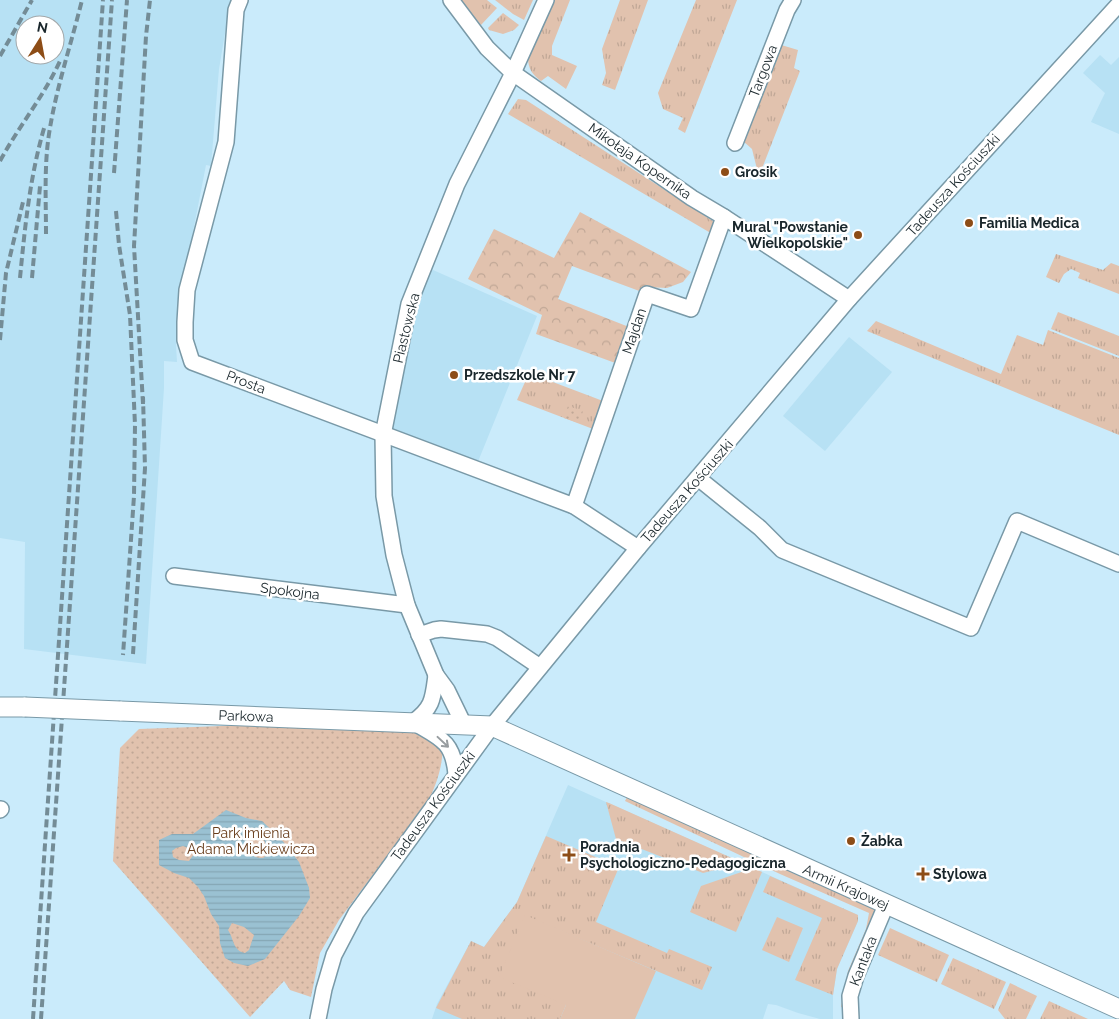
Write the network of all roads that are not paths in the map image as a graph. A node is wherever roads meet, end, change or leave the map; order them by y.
1 (240, 0) edge
2 (451, 0) edge
3 (546, 0) edge
4 (793, 0) edge
5 (1119, 4) edge
6 (513, 73) junction
7 (734, 143) dead end
8 (724, 217) junction
9 (849, 299) junction
10 (382, 434) junction
11 (698, 478) junction
12 (574, 506) junction
13 (638, 548) junction
14 (1119, 564) edge
15 (174, 576) dead end
16 (407, 605) junction
17 (419, 636) junction
18 (540, 667) junction
19 (436, 675) junction
20 (0, 707) edge
21 (413, 722) junction
22 (464, 725) junction
23 (492, 726) junction
24 (456, 774) junction
25 (886, 905) junction
26 (1119, 1010) edge
27 (318, 1019) edge
28 (851, 1019) edge

1 - 10 street, Prosta
2 - 6 street, Mikołaja Kopernika
3 - 6 street, Piastowska
4 - 7 street, Targowa
5 - 9 street, Tadeusza Kościuszki
6 - 8 street, Mikołaja Kopernika
6 - 10 street, Piastowska
8 - 9 street, Mikołaja Kopernika
8 - 12 street, Majdan
9 - 11 street, Tadeusza Kościuszki
10 - 12 street, Prosta
10 - 16 street, Piastowska
11 - 13 street, Tadeusza Kościuszki
11 - 14 street
12 - 13 street, Prosta
13 - 18 street, Tadeusza Kościuszki
15 - 16 street, Spokojna
16 - 17 street, Piastowska
17 - 18 street
17 - 19 street, Piastowska
18 - 23 street, Tadeusza Kościuszki
19 - 21 street
19 - 22 street, Piastowska
20 - 21 street, Parkowa, bridge
21 - 22 street, Parkowa
21 -> 24 street
22 - 23 street, Parkowa
23 - 24 street, Tadeusza Kościuszki
23 - 25 street, Armii Krajowej
24 - 27 street, Tadeusza Kościuszki
25 - 26 street, Armii Krajowej
25 - 28 street, Kantaka

